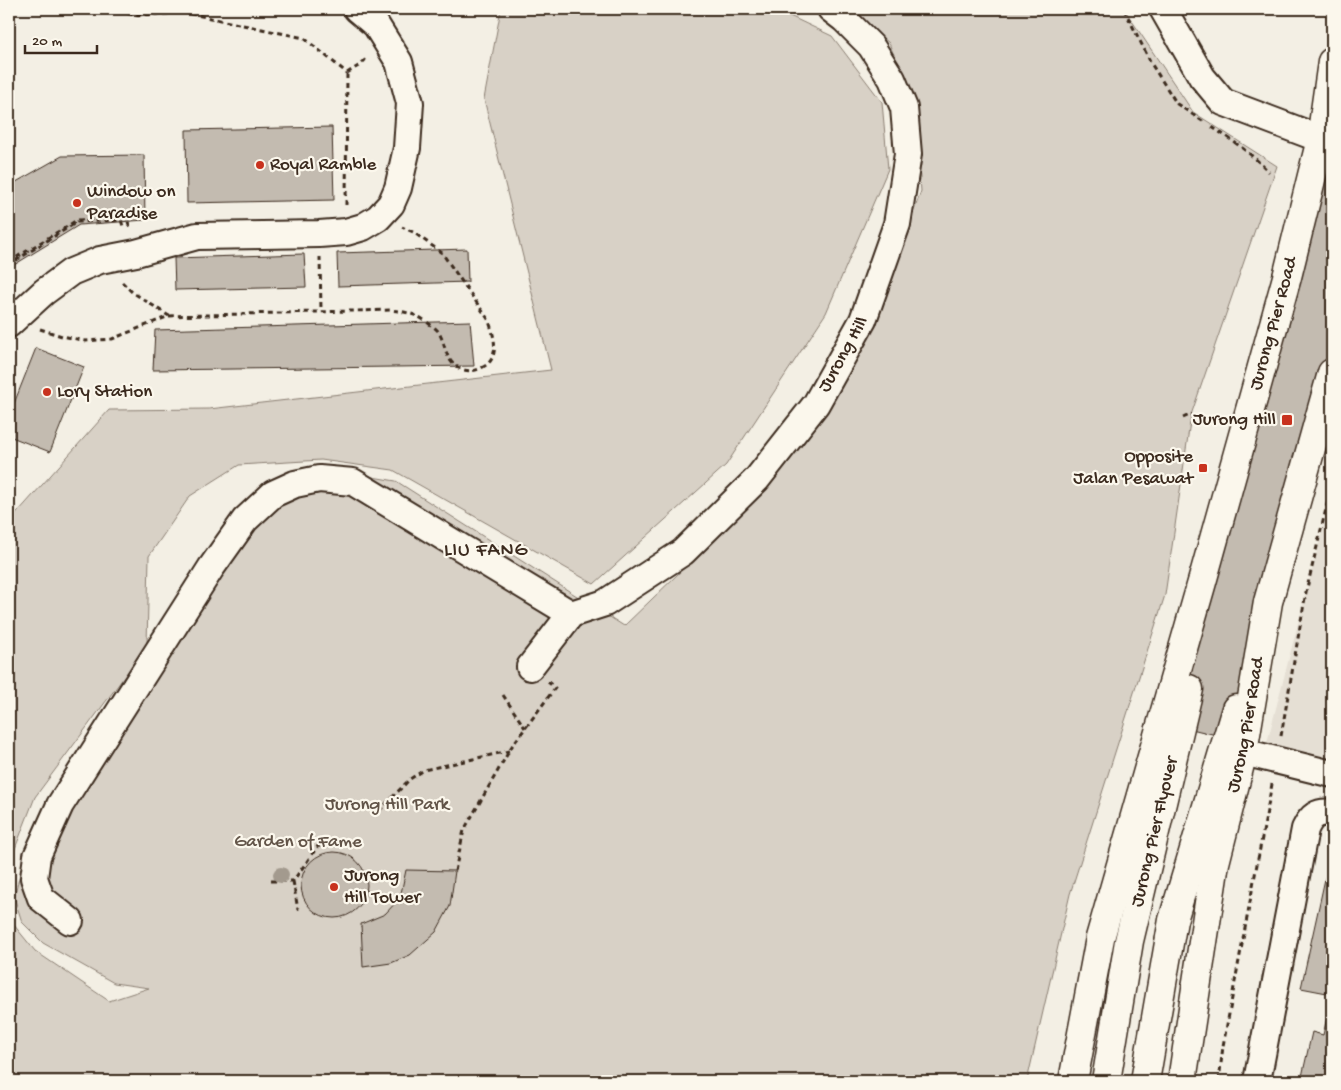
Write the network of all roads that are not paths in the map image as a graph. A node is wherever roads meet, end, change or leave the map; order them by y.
1 (356, 9) edge
2 (830, 9) edge
3 (1163, 9) edge
4 (1332, 62) edge
5 (1321, 139) junction
6 (11, 322) edge
7 (1331, 387) edge
8 (1202, 582) junction
9 (1268, 602) junction
10 (571, 614) junction
11 (530, 667) road end
12 (1243, 752) junction
13 (1332, 774) edge
14 (1332, 812) edge
15 (70, 921) dead end
16 (1074, 1081) edge
17 (1106, 1081) edge
18 (1145, 1081) edge
19 (1182, 1081) edge
20 (1257, 1081) edge

1 - 6 street
2 - 10 street, Jurong Hill
3 - 5 street
4 - 5 main road, Jurong Pier Road
5 - 8 main road, Jurong Pier Road
7 - 9 main road, Jurong Pier Road
8 - 16 main road
8 - 17 main road, Jurong Pier Flyover
9 - 12 main road, Jurong Pier Road
9 - 18 main road, Jurong Pier Flyover
10 - 11 street
10 - 15 street
12 - 13 street
12 - 19 main road, Jurong Pier Road
14 - 20 street

